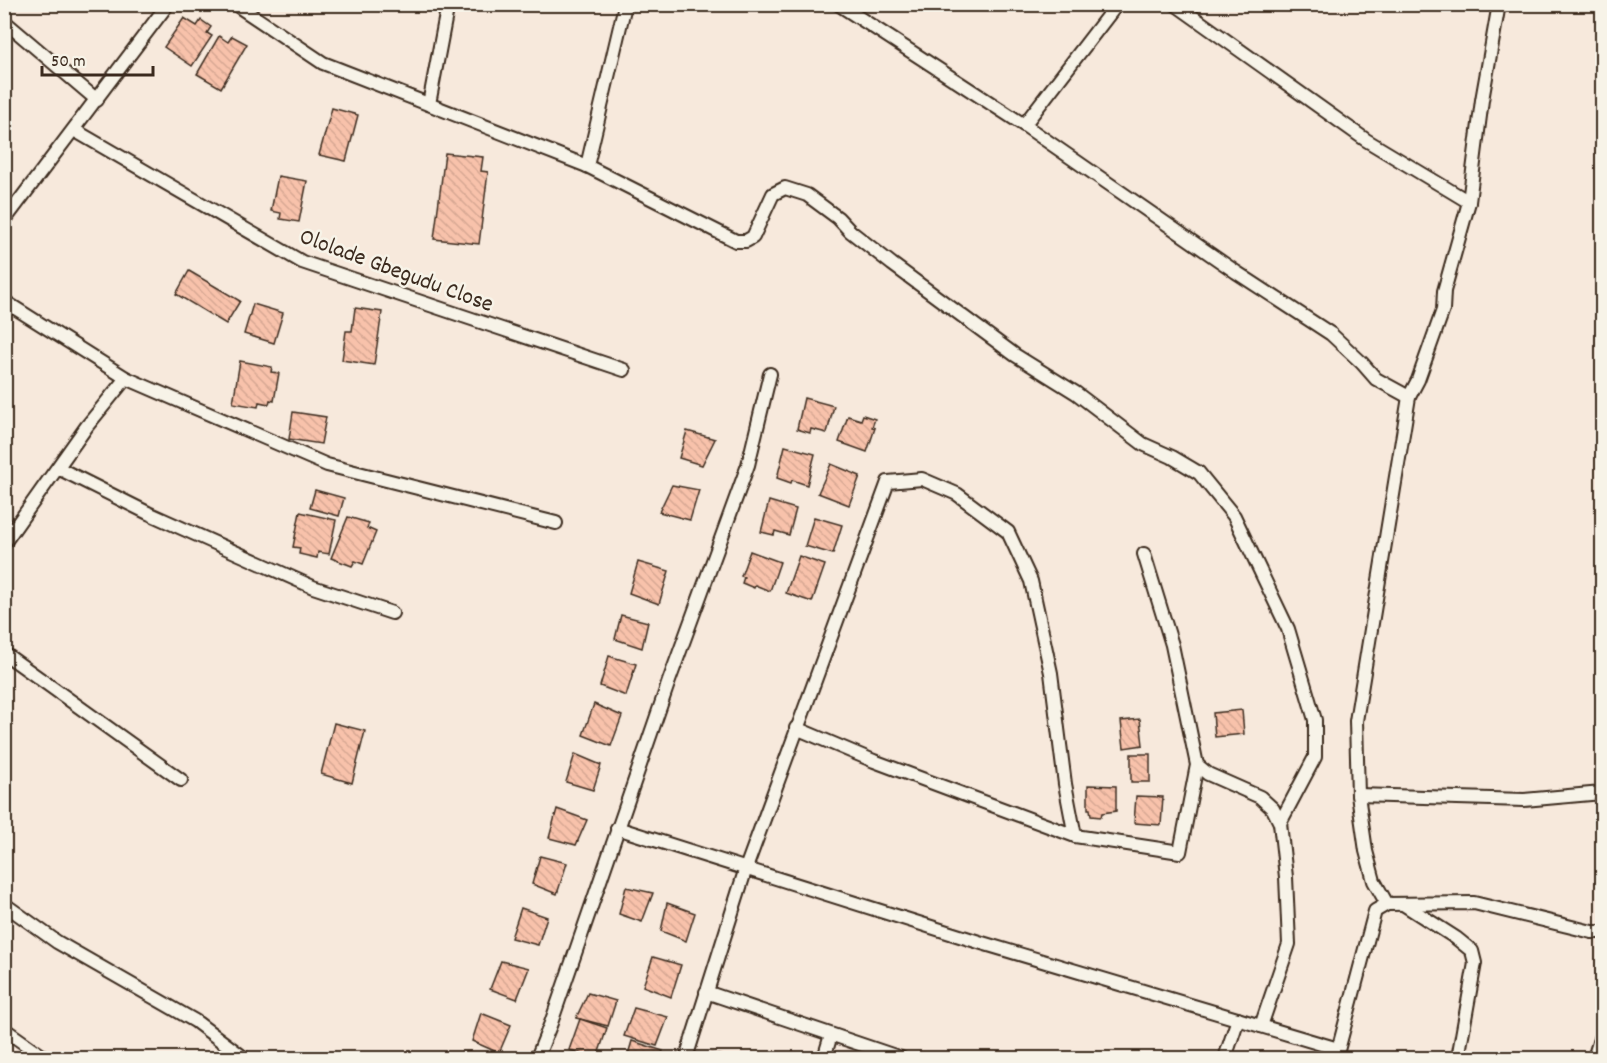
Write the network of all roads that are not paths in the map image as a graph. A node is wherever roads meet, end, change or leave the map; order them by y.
1 (168, 4) edge
2 (235, 4) edge
3 (448, 4) edge
4 (838, 4) edge
5 (1117, 4) edge
6 (1175, 4) edge
7 (1499, 4) edge
8 (625, 5) edge
9 (4, 21) edge
10 (97, 100) junction
11 (429, 105) junction
12 (1023, 126) junction
13 (74, 130) junction
14 (587, 166) junction
15 (1469, 202) junction
16 (4, 221) edge
17 (4, 301) edge
18 (624, 370) dead end
19 (770, 374) dead end
20 (126, 378) junction
21 (1409, 397) junction
22 (58, 468) junction
23 (556, 523) dead end
24 (4, 543) edge
25 (1144, 554) dead end
26 (392, 613) dead end
27 (4, 653) edge
28 (796, 728) junction
29 (1197, 765) junction
30 (181, 780) dead end
31 (1602, 793) edge
32 (1358, 795) junction
33 (1280, 823) junction
34 (617, 828) junction
35 (1076, 836) junction
36 (746, 868) junction
37 (4, 904) edge
38 (1387, 904) junction
39 (1403, 904) junction
40 (1602, 932) edge
41 (706, 992) junction
42 (1238, 1019) junction
43 (1261, 1026) junction
44 (4, 1029) edge
45 (1602, 1033) edge
46 (831, 1035) junction
47 (1337, 1054) edge
48 (45, 1059) edge
49 (244, 1059) edge
50 (537, 1059) edge
51 (686, 1059) edge
52 (824, 1059) edge
53 (901, 1059) edge
54 (1225, 1059) edge
55 (1458, 1059) edge
56 (1594, 1059) edge

1 - 10 street
2 - 11 street
3 - 11 street
4 - 12 street
5 - 12 street
6 - 15 street
7 - 15 street
8 - 14 street
9 - 10 street
10 - 13 street
11 - 14 street
12 - 21 street
13 - 16 street
13 - 18 street, Ololade Gbegudu Close
14 - 33 street
15 - 21 street
17 - 20 street
19 - 34 street
20 - 22 street
20 - 23 street
21 - 32 street
22 - 24 street
22 - 26 street
25 - 29 street
27 - 30 street
28 - 35 street
28 - 35 street
28 - 36 street
29 - 33 street
29 - 35 street
31 - 32 street
32 - 38 street
33 - 43 street
34 - 36 street
34 - 50 street
36 - 41 street
36 - 42 street
37 - 49 street
38 - 39 street
38 - 47 street
39 - 40 street
39 - 55 street
41 - 46 street
41 - 51 street
42 - 43 street
42 - 54 street
43 - 47 street
44 - 48 street
45 - 56 street
46 - 52 street
46 - 53 street

